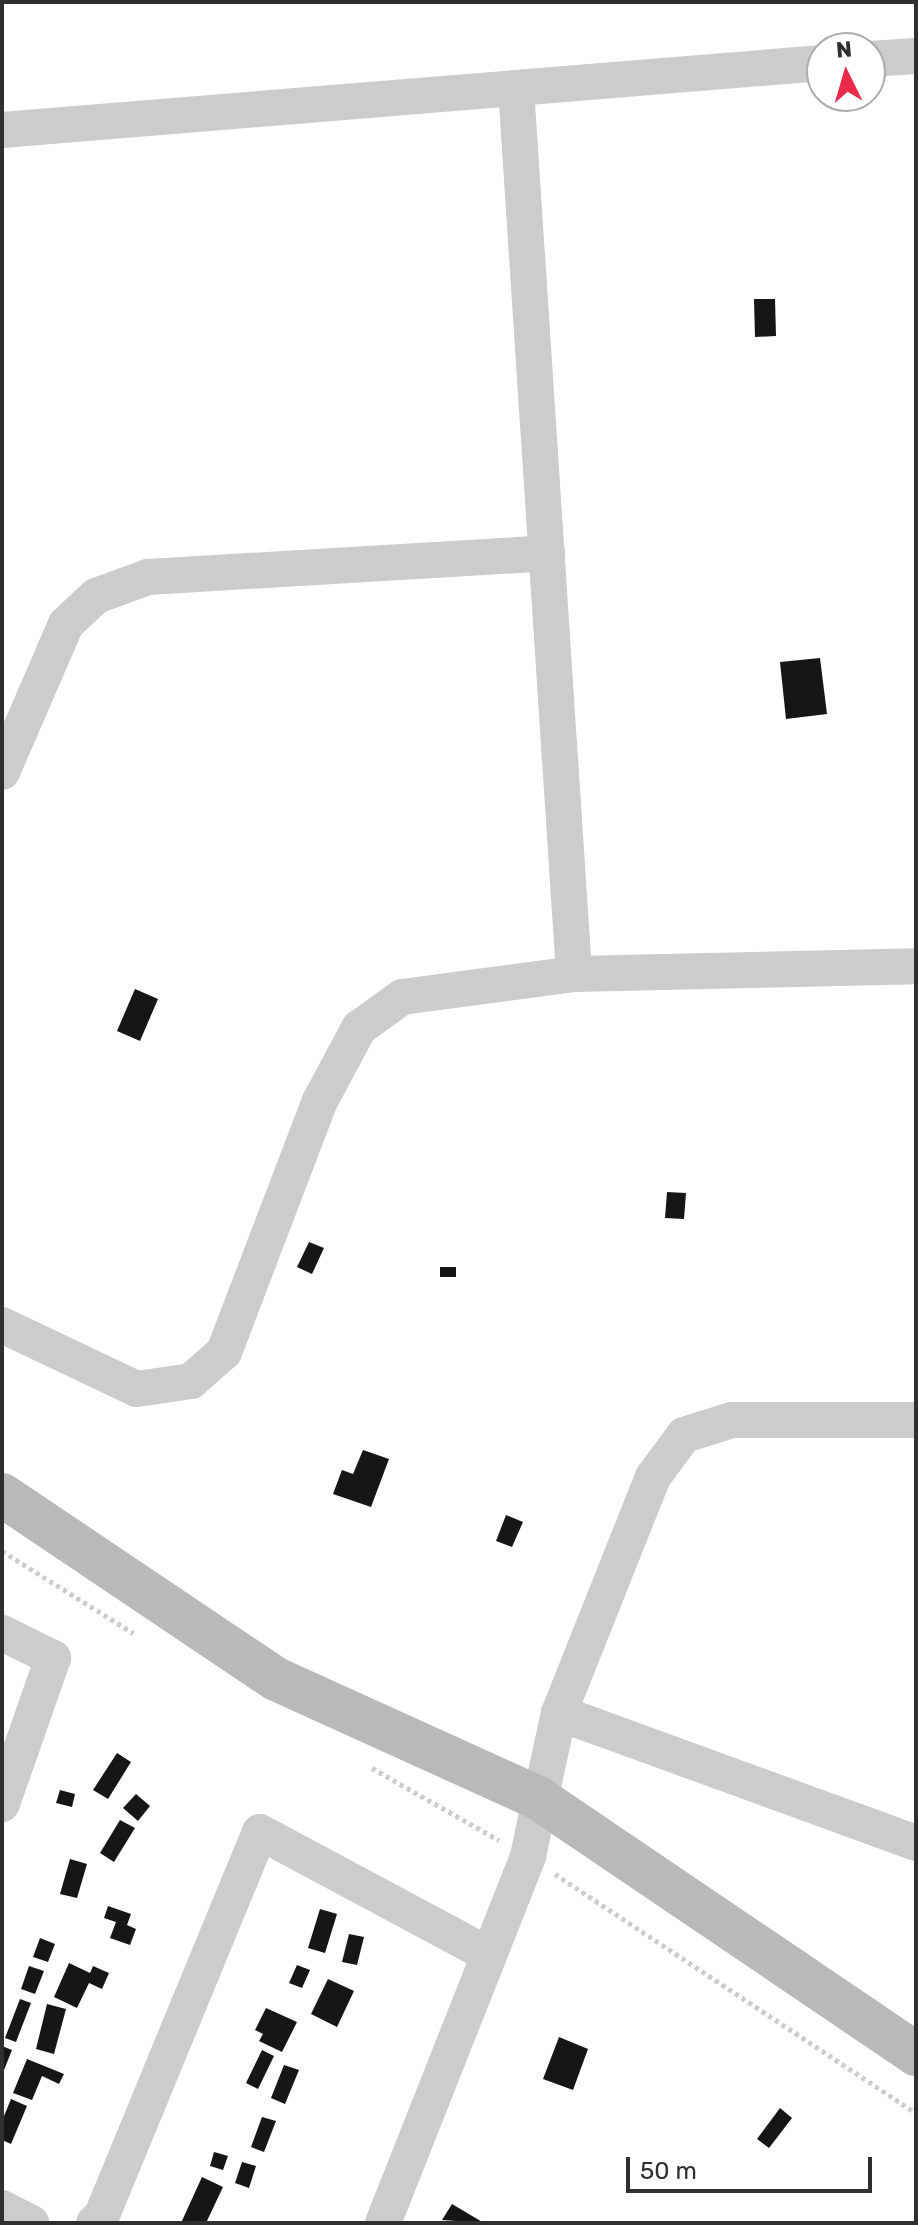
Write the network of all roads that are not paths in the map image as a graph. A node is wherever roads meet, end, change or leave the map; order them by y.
1 (916, 56) edge
2 (886, 58) edge
3 (806, 64) edge
4 (516, 88) junction
5 (2, 130) edge
6 (547, 553) junction
7 (2, 772) edge
8 (916, 966) edge
9 (574, 974) junction
10 (2, 1325) edge
11 (916, 1420) edge
12 (2, 1495) edge
13 (2, 1633) edge
14 (559, 1713) junction
15 (538, 1798) junction
16 (2, 1804) edge
17 (916, 1843) edge
18 (489, 1955) junction
19 (916, 2054) edge
20 (2, 2208) edge
21 (31, 2223) edge
22 (94, 2223) edge
23 (383, 2223) edge

1 - 2 street
3 - 4 street
4 - 5 street
4 - 6 street
6 - 7 street
6 - 9 street
8 - 9 street
9 - 10 street
11 - 14 street
12 - 15 street
13 - 16 street
14 - 15 street
14 - 17 street
15 - 18 street
15 - 19 street
18 - 22 street
18 - 23 street
20 - 21 street

